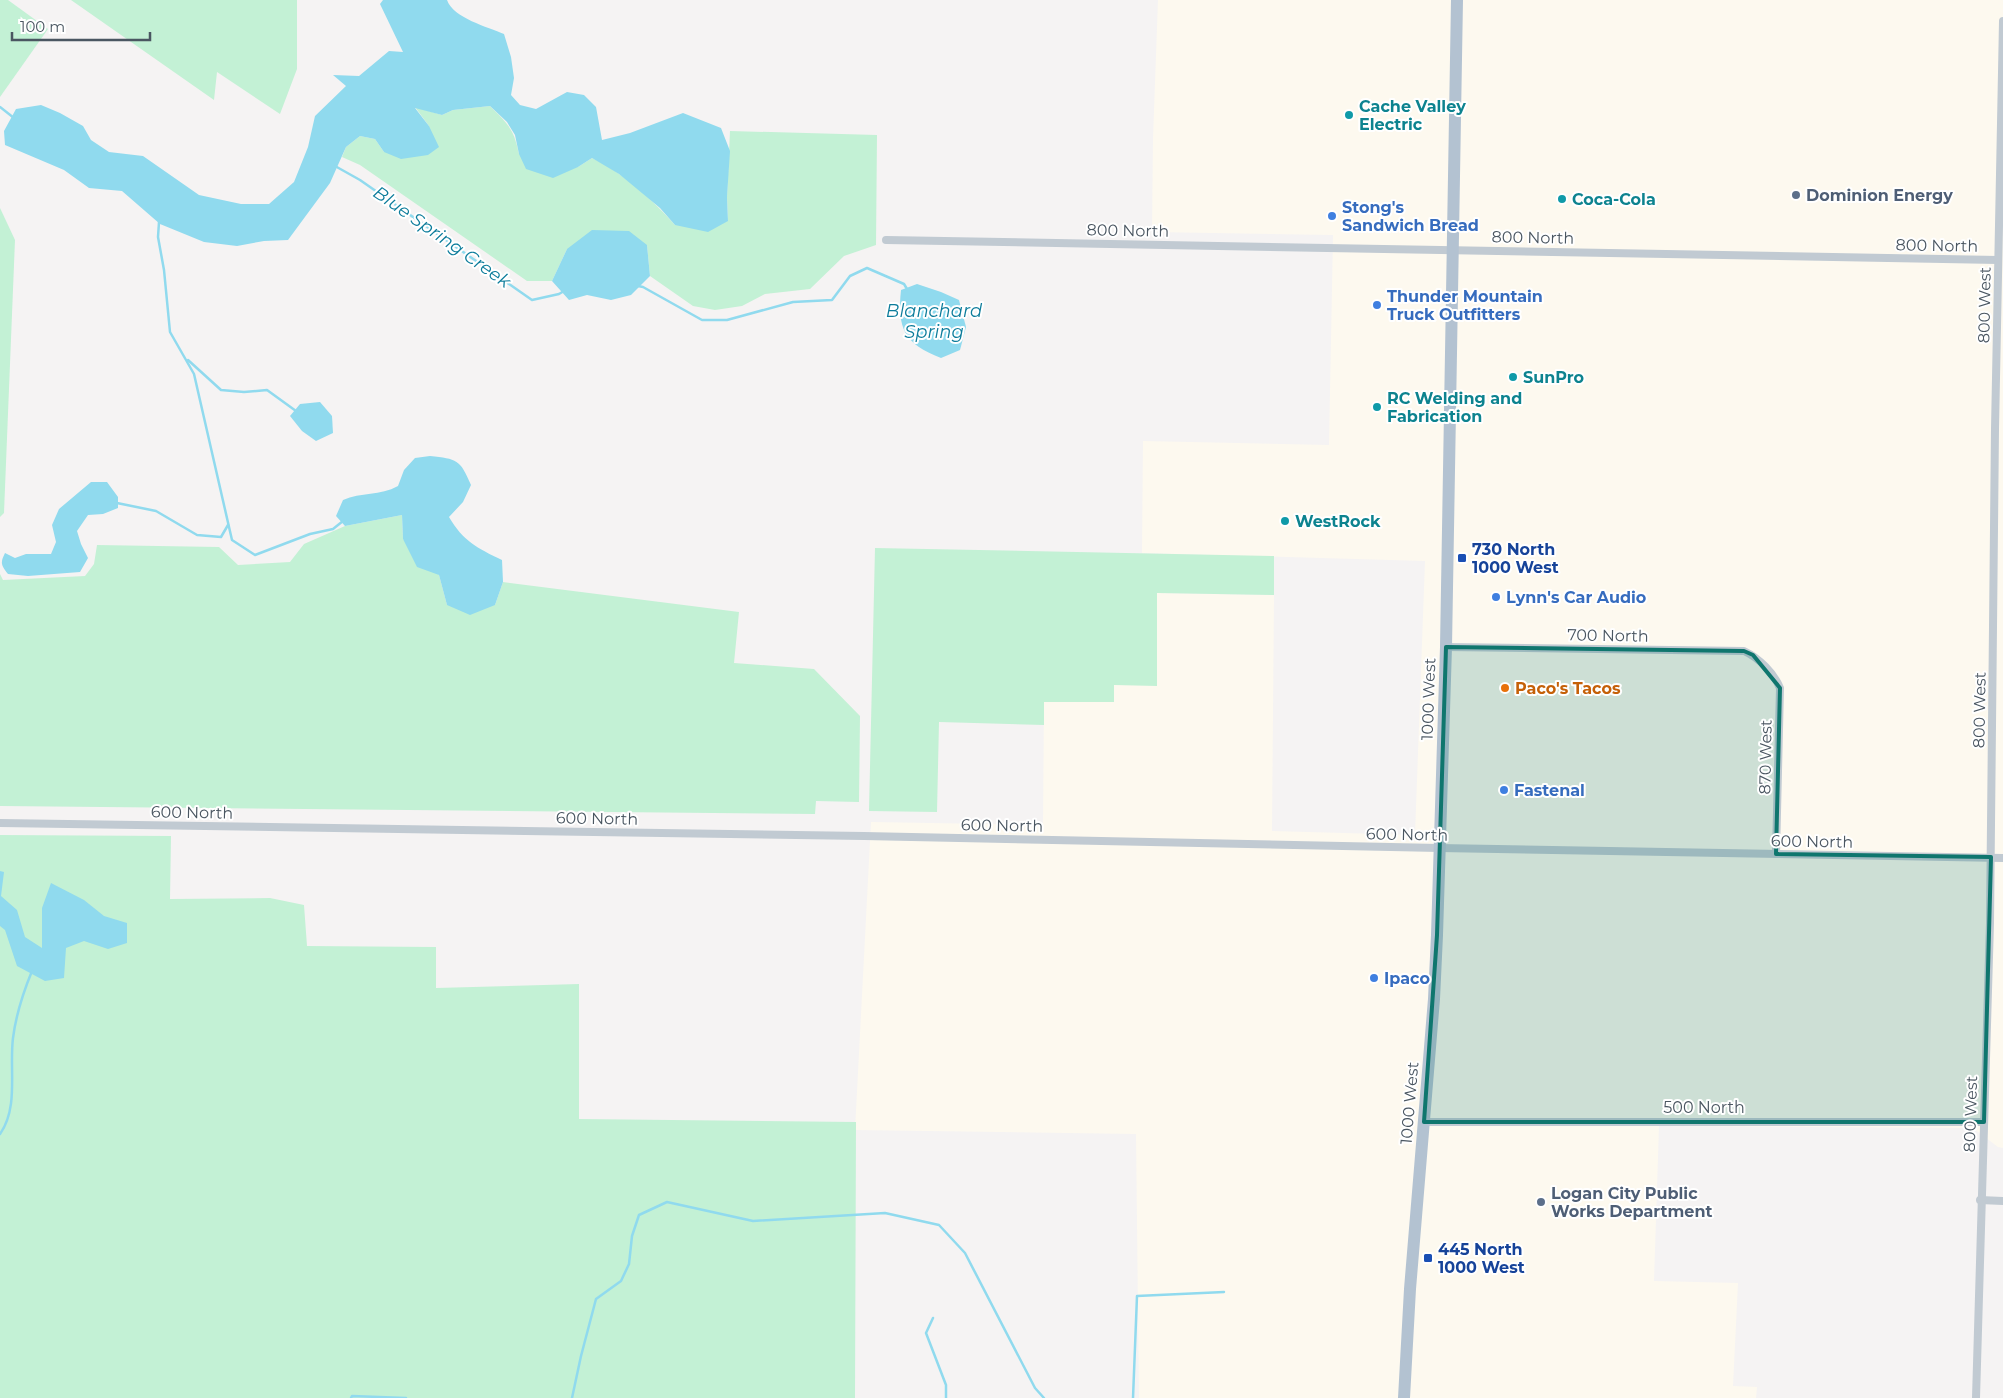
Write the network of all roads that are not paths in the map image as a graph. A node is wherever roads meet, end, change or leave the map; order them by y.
1 (1457, 0) edge
2 (2003, 21) edge
3 (886, 240) dead end
4 (1453, 250) junction
5 (1998, 260) junction
6 (1446, 647) junction
7 (1765, 666) joint
8 (0, 823) edge
9 (1439, 848) junction
10 (1776, 854) junction
11 (1991, 858) junction
12 (2003, 858) edge
13 (1424, 1122) junction
14 (1984, 1122) junction
15 (1980, 1200) junction
16 (2003, 1201) edge
17 (1404, 1398) edge
18 (1976, 1398) edge

1 - 4 main road, 1000 West
2 - 5 street, 800 West
3 - 4 street, 800 North
4 - 5 street, 800 North
4 - 6 main road, 1000 West
5 - 11 street, 800 West
6 - 7 street, 700 North
6 - 9 main road, 1000 West
7 - 10 street, 870 West
8 - 9 street, 600 North
9 - 10 street, 600 North
9 - 13 main road, 1000 West
10 - 11 street, 600 North
11 - 12 street, 600 North
11 - 14 street, 800 West
13 - 14 street, 500 North
13 - 17 main road, 1000 West
14 - 15 street, 800 West
15 - 16 street
15 - 18 street, 800 West

